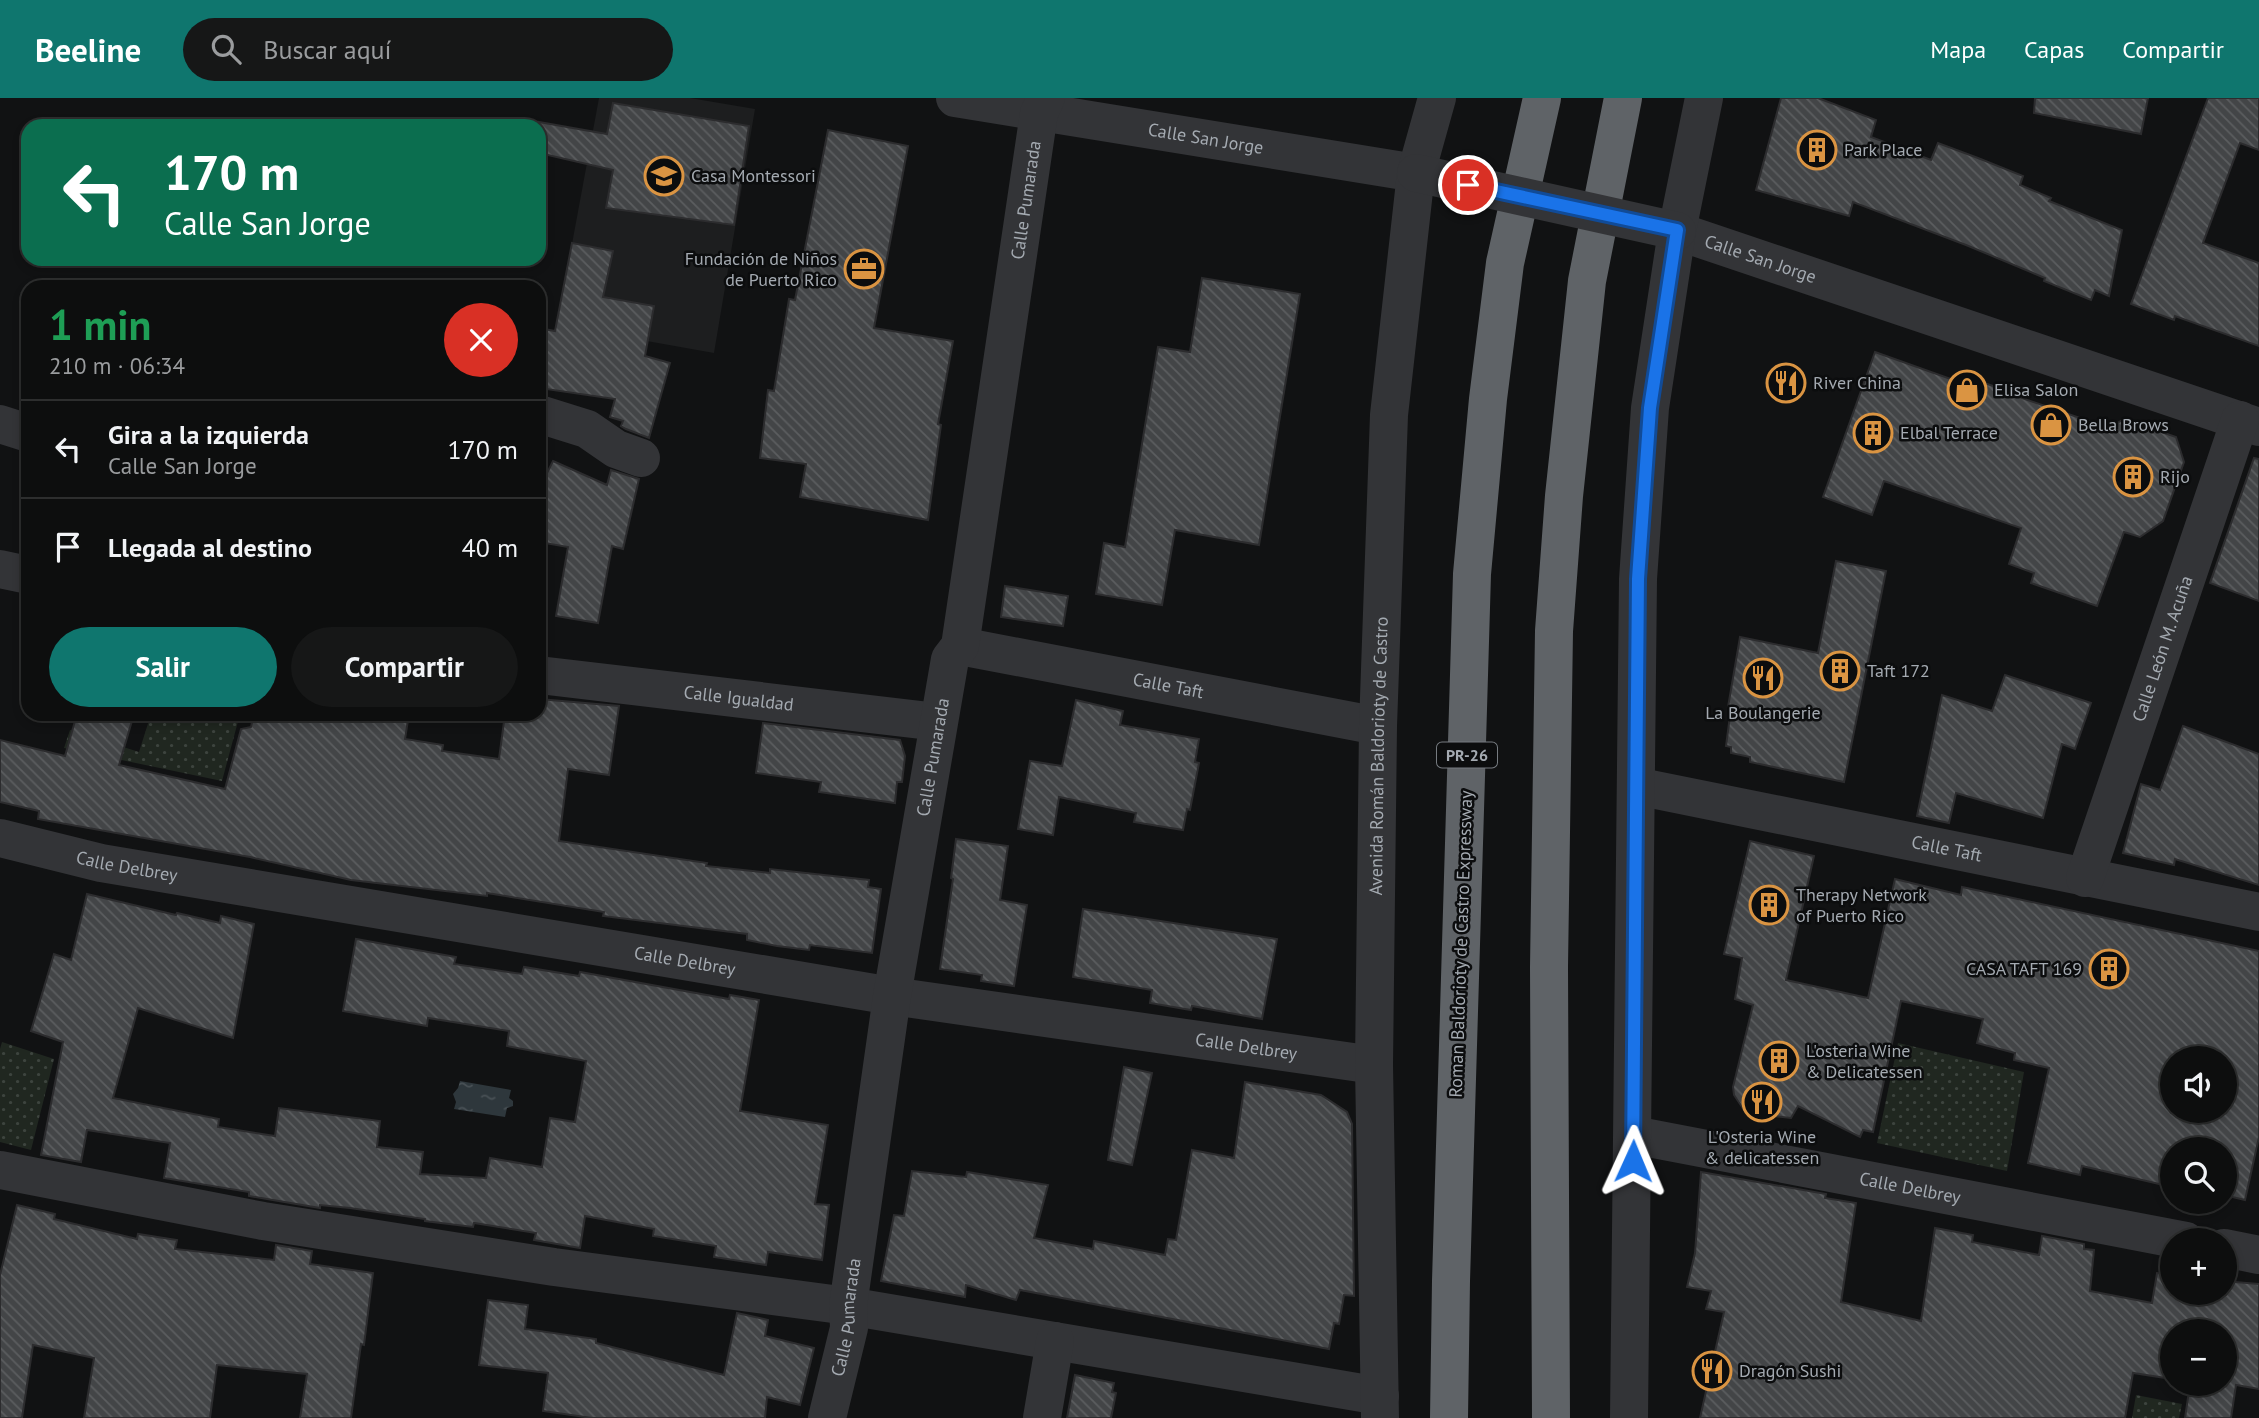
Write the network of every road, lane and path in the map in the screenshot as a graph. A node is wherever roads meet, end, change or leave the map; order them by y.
1 (955, 98) edge
2 (1437, 98) edge
3 (1542, 98) edge
4 (1623, 98) edge
5 (1704, 98) edge
6 (1043, 105) edge
7 (1416, 173) junction
8 (1677, 230) junction
9 (546, 416) edge
10 (0, 424) edge
11 (2250, 424) edge
12 (21, 431) edge
13 (640, 458) dead end
14 (0, 569) edge
15 (21, 574) edge
16 (960, 646) junction
17 (546, 676) edge
18 (938, 722) junction
19 (1378, 726) junction
20 (1636, 786) junction
21 (0, 838) edge
22 (2085, 878) junction
23 (2259, 912) edge
24 (892, 996) junction
25 (1374, 1065) junction
26 (1633, 1135) junction
27 (0, 1170) edge
28 (2160, 1236) edge
29 (2237, 1251) edge
30 (2259, 1255) edge
31 (848, 1307) junction
32 (1055, 1340) junction
33 (1380, 1407) edge
34 (827, 1418) edge
35 (1042, 1418) edge
36 (1449, 1418) edge
37 (1551, 1418) edge
38 (1629, 1418) edge

1 - 6 street, Calle San Jorge
2 - 7 street, Avenida Román Baldorioty de Castro
3 - 36 highway, Roman Baldorioty de Castro Expressway / PR-26
4 - 37 highway
5 - 8 street
6 - 7 street, Calle San Jorge
6 - 16 street, Calle Pumarada
7 - 8 street, Calle San Jorge, bridge
7 - 19 street, Avenida Román Baldorioty de Castro
8 - 11 street, Calle San Jorge
8 - 20 street
9 - 13 street
10 - 12 street
11 - 22 street, Calle León M. Acuña
14 - 15 street
16 - 18 street, Calle Pumarada
16 - 19 street, Calle Taft
17 - 18 street, Calle Igualdad
18 - 24 street, Calle Pumarada
19 - 25 street, Avenida Román Baldorioty de Castro
20 - 22 street, Calle Taft
20 - 26 street
21 - 24 street, Calle Delbrey
22 - 23 street, Calle Taft
24 - 25 street, Calle Delbrey
24 - 31 street, Calle Pumarada
25 - 33 street, Avenida Román Baldorioty de Castro
26 - 28 street, Calle Delbrey
26 - 38 street
27 - 31 street
29 - 30 street
31 - 32 street
31 - 34 street, Calle Pumarada
32 - 33 street
32 - 35 street

